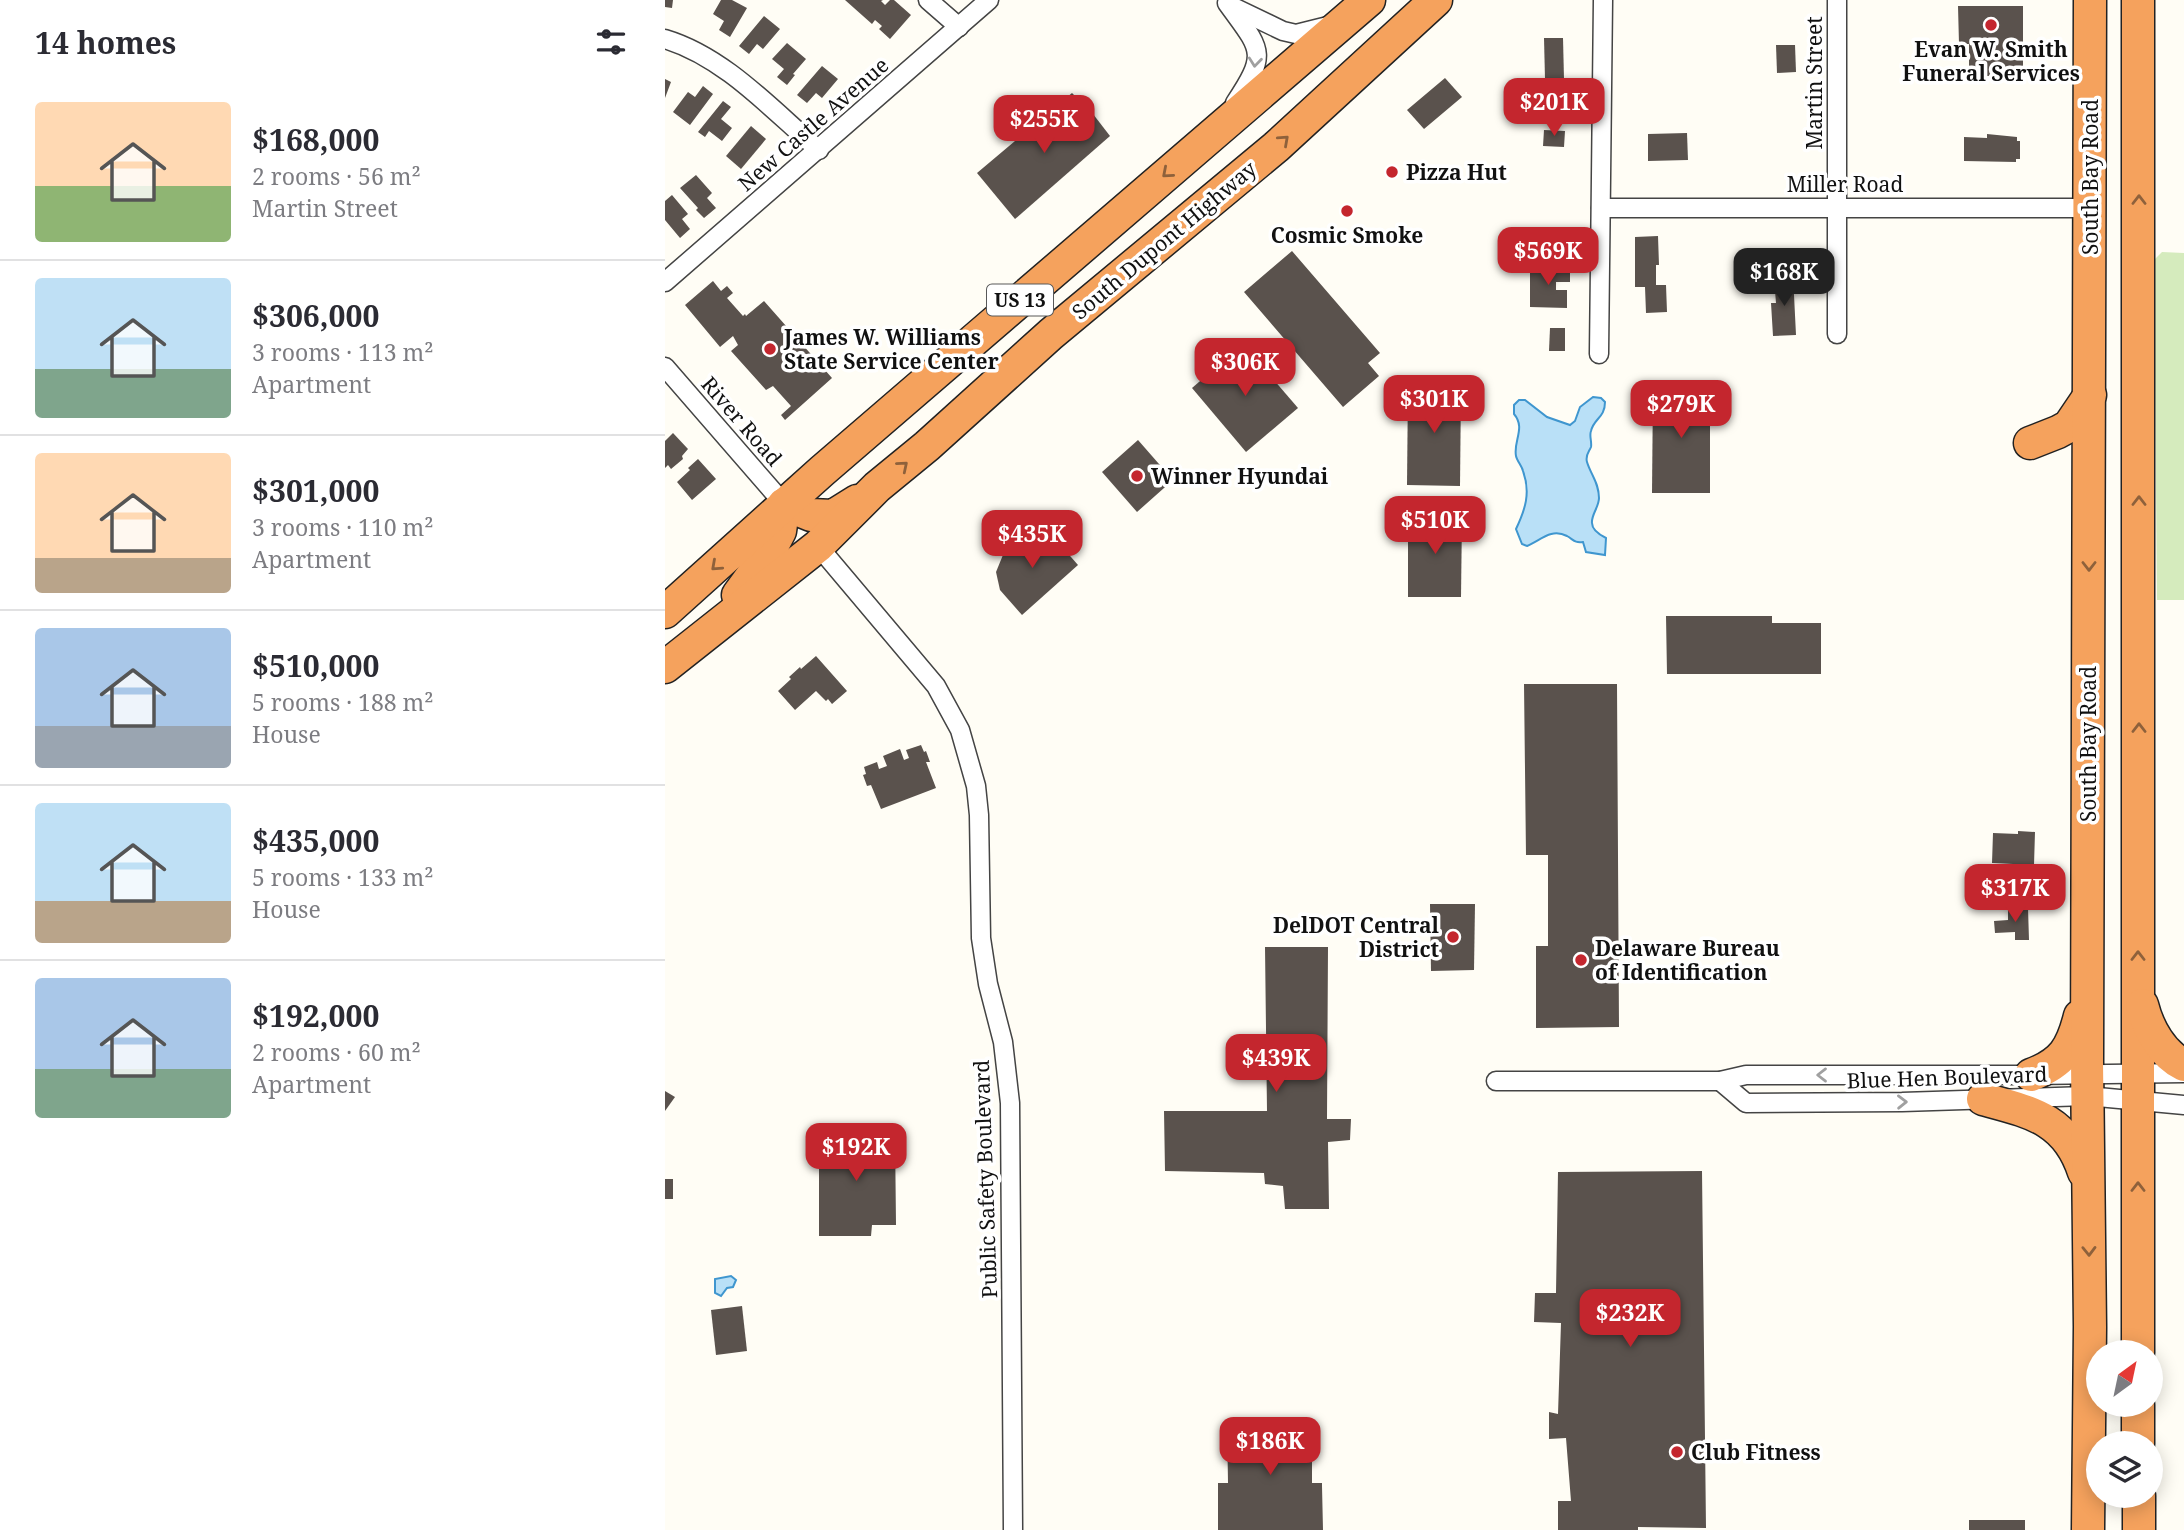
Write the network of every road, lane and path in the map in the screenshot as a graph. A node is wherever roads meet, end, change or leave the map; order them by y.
1 (928, 0) edge
2 (989, 0) edge
3 (1369, 0) edge
4 (1436, 0) edge
5 (1603, 0) edge
6 (1837, 0) edge
7 (2089, 0) edge
8 (2138, 0) edge
9 (2155, 0) edge
10 (1225, 2) edge
11 (1344, 22) junction
12 (959, 27) junction
13 (665, 39) edge
14 (2138, 42) junction
15 (1219, 129) junction
16 (819, 150) junction
17 (1837, 206) junction
18 (1601, 208) junction
19 (2090, 208) junction
20 (2139, 248) junction
21 (665, 282) edge
22 (1837, 334) dead end
23 (1599, 354) dead end
24 (665, 367) edge
25 (2090, 395) junction
26 (2089, 483) junction
27 (877, 487) junction
28 (782, 521) junction
29 (818, 546) junction
30 (665, 612) edge
31 (672, 661) edge
32 (2087, 991) junction
33 (2138, 991) junction
34 (2184, 1065) edge
35 (2184, 1073) edge
36 (2031, 1075) junction
37 (1496, 1081) dead end
38 (1720, 1081) junction
39 (2087, 1085) junction
40 (2138, 1087) junction
41 (1983, 1099) junction
42 (2184, 1105) edge
43 (2088, 1183) junction
44 (2090, 1327) junction
45 (2092, 1340) edge
46 (2138, 1340) edge
47 (2110, 1508) edge
48 (2139, 1508) edge
49 (1013, 1530) edge
50 (2088, 1530) edge
51 (2109, 1530) edge
52 (2139, 1530) edge

1 - 12 street
2 - 12 street, New Castle Avenue
3 - 11 highway, US 13
27 -> 4 highway, South Dupont Highway / US 13
5 - 18 street
6 - 17 street, Martin Street
7 - 19 highway, South Bay Road
8 - 14 highway
9 - 14 highway
10 - 11 street
10 -> 15 street
11 - 15 highway, US 13
12 - 16 street, New Castle Avenue
13 - 16 street
20 -> 14 highway
15 -> 28 highway, US 13
16 - 21 street, New Castle Avenue
17 - 18 street, Miller Road
17 - 19 street, Miller Road
17 - 22 street, Martin Street
18 - 23 street
19 - 20 highway
19 - 25 highway, South Bay Road
33 -> 20 highway
24 - 28 street, River Road
25 - 26 highway, South Bay Road
25 - 26 highway
26 -> 32 highway, South Bay Road
27 - 28 highway
27 - 29 highway, South Dupont Highway / US 13
28 - 29 highway
28 -> 30 highway
28 - 31 highway
29 - 31 highway, South Dupont Highway / US 13
29 - 49 street, Public Safety Boulevard
32 - 36 highway
32 - 39 highway, South Bay Road
33 - 34 highway
33 - 40 highway
35 - 40 street, Blue Hen Boulevard
36 -> 38 street, Blue Hen Boulevard
36 - 39 street, Blue Hen Boulevard
37 - 38 street, Blue Hen Boulevard
38 -> 41 street, Blue Hen Boulevard
39 - 40 street, Blue Hen Boulevard
39 - 40 street, Blue Hen Boulevard
39 - 41 street, Blue Hen Boulevard
39 - 43 highway, South Bay Road
40 - 42 street, Blue Hen Boulevard
46 -> 40 highway
41 - 43 highway
43 -> 44 highway, South Bay Road
44 - 45 highway
44 - 50 highway, South Bay Road
47 - 51 highway
48 - 52 highway

